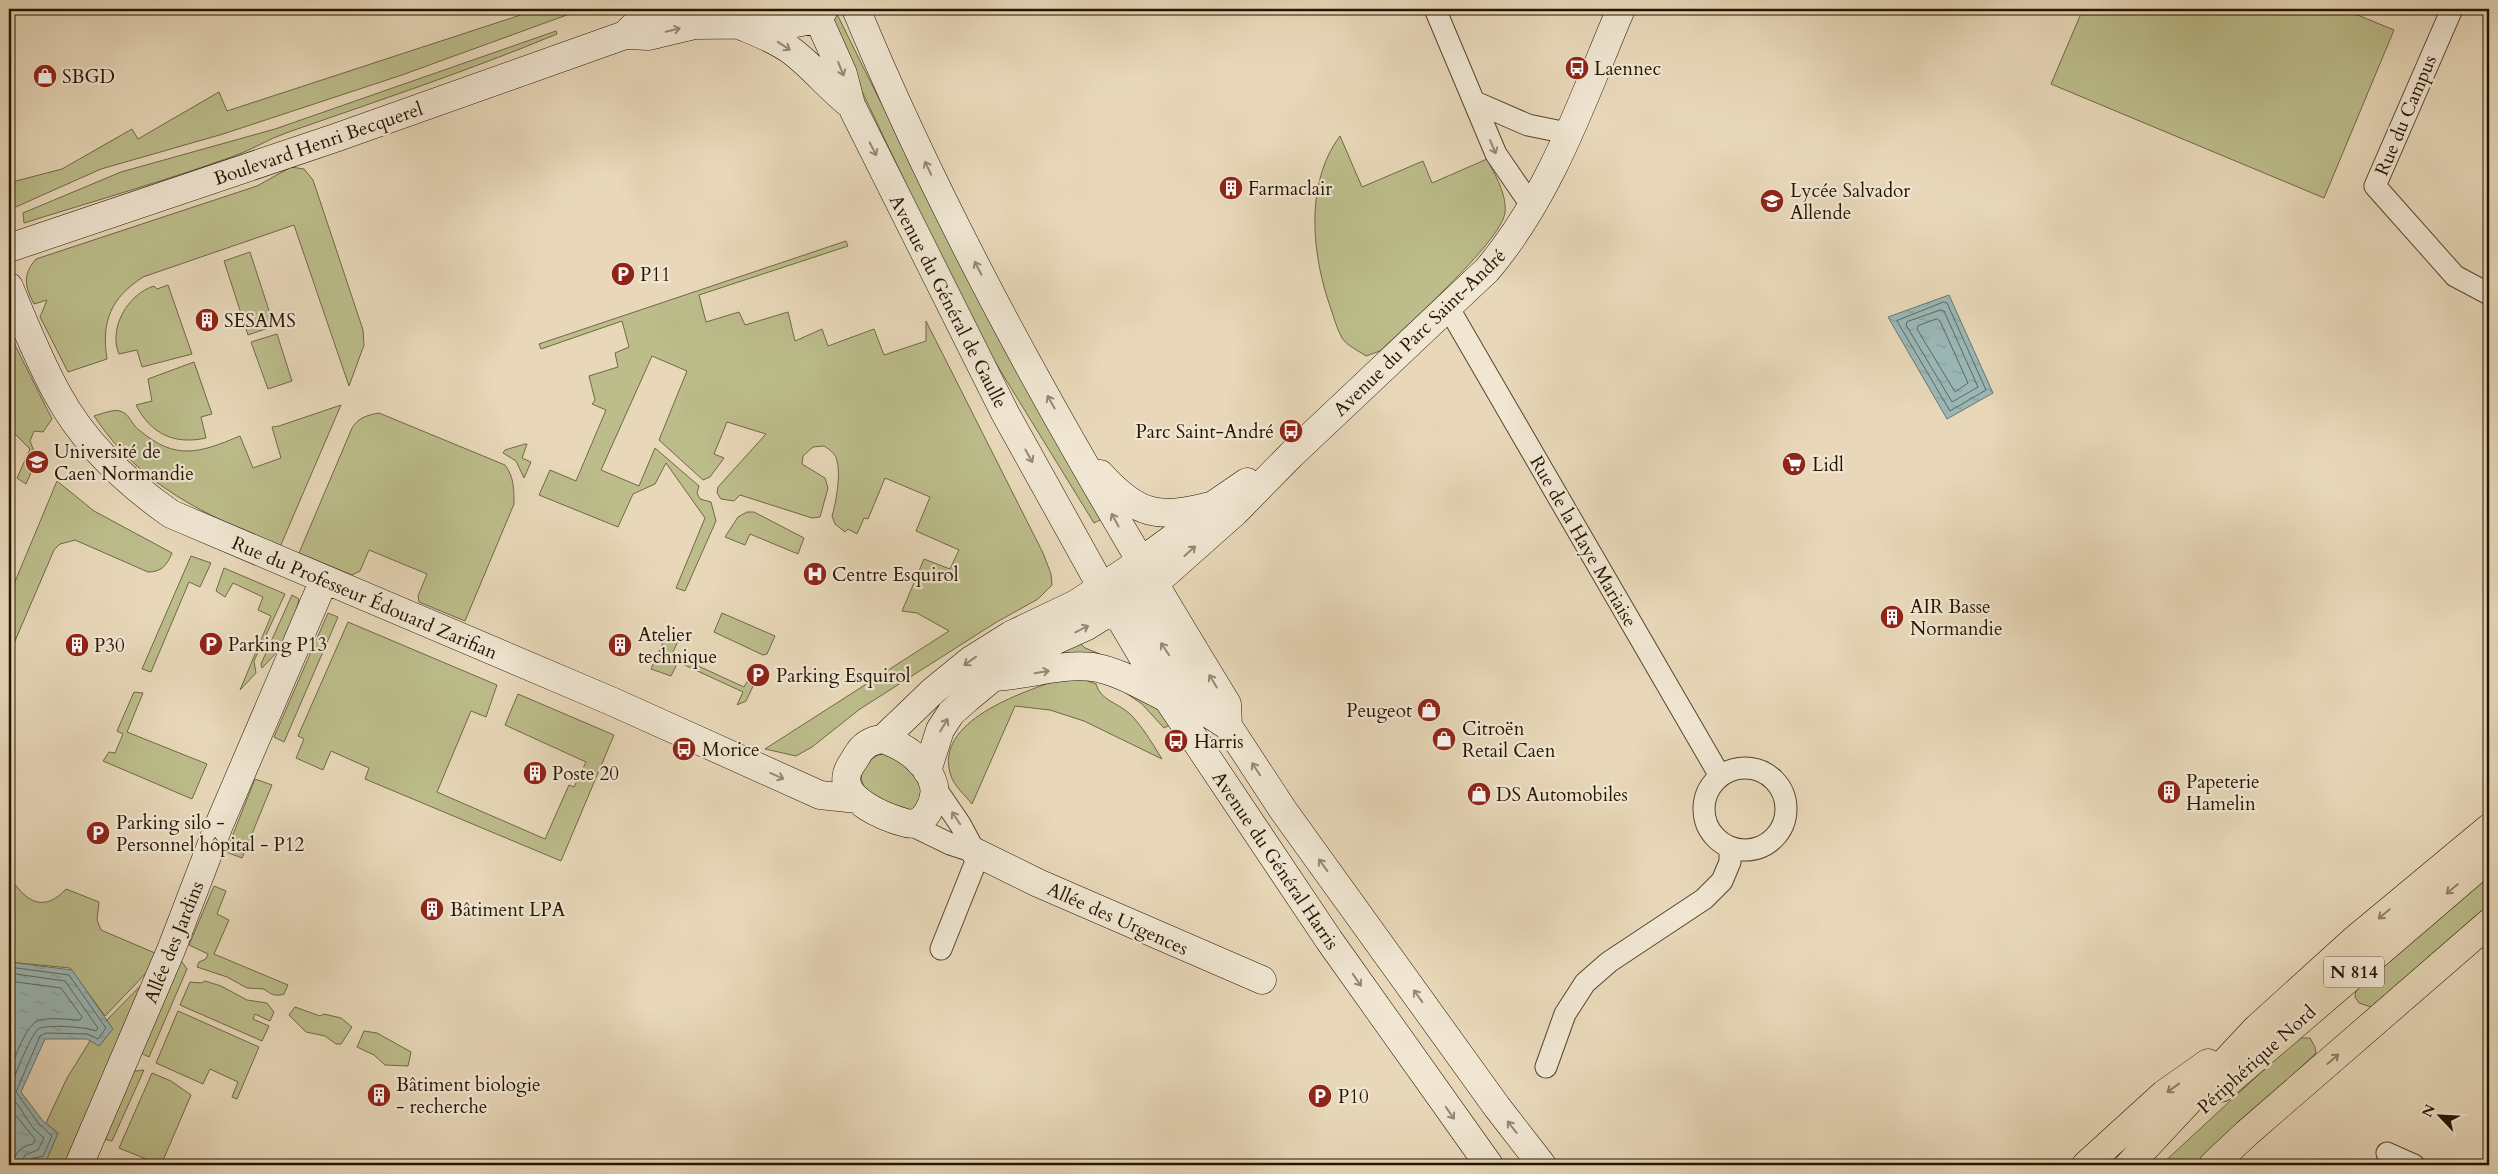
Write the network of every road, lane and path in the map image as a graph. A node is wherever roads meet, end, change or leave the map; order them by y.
1 (664, 9) edge
2 (856, 9) edge
3 (1435, 9) edge
4 (1622, 9) edge
5 (2452, 9) edge
6 (819, 12) edge
7 (741, 25) junction
8 (625, 35) junction
9 (1475, 102) junction
10 (851, 105) junction
11 (1568, 134) junction
12 (1533, 208) junction
13 (9, 248) edge
14 (9, 287) edge
15 (2489, 294) edge
16 (1448, 307) junction
17 (1075, 445) junction
18 (1291, 455) junction
19 (1212, 506) junction
20 (324, 580) junction
21 (1129, 587) junction
22 (994, 677) junction
23 (1167, 698) junction
24 (883, 739) junction
25 (1720, 776) junction
26 (931, 779) junction
27 (857, 800) junction
28 (909, 824) junction
29 (2489, 828) edge
30 (1730, 847) junction
31 (977, 853) junction
32 (2489, 858) edge
33 (2489, 923) edge
34 (941, 949) dead end
35 (1262, 980) dead end
36 (2256, 1028) junction
37 (1546, 1067) dead end
38 (2296, 1091) junction
39 (2388, 1153) dead end
40 (79, 1165) edge
41 (1489, 1165) edge
42 (1542, 1165) edge
43 (2086, 1165) edge
44 (2129, 1165) edge
45 (2138, 1165) edge
46 (2213, 1165) edge
47 (2240, 1165) edge
48 (2414, 1165) edge

1 - 8 street
17 -> 2 street
3 - 9 street
4 - 11 street, Avenue du Parc Saint-André
5 - 15 street, Rue du Campus
6 - 7 street
6 -> 10 street, Avenue du Général de Gaulle
8 -> 7 street
7 -> 10 street
8 - 13 street, Boulevard Henri Becquerel
9 - 11 street
9 -> 12 street
10 -> 21 street, Avenue du Général de Gaulle
11 - 12 street, Avenue du Parc Saint-André
12 - 16 street, Avenue du Parc Saint-André
14 - 20 street, Rue du Professeur Édouard Zarifian
16 - 18 street, Avenue du Parc Saint-André
16 - 25 street, Rue de la Haye Mariaise
17 - 19 street
21 -> 17 street
18 - 19 street
21 -> 18 street
19 - 21 street
20 -> 27 street, Rue du Professeur Édouard Zarifian
20 - 40 street, Allée des Jardins
22 -> 21 street
21 -> 23 street, Avenue du Général Harris
21 -> 24 street
42 -> 21 street, Avenue du Général Harris
22 -> 23 street
26 -> 22 street
23 -> 41 street, Avenue du Général Harris
24 - 26 street
24 - 27 street
25 - 30 street
25 - 30 street
26 - 28 street
31 -> 26 street
27 - 28 street
28 - 31 street
29 -> 36 highway, N 814
30 - 37 street
31 - 34 street
31 - 35 street, Allée des Urgences
32 -> 45 highway, Périphérique Nord / N 814
38 -> 33 highway, N 814
36 -> 43 highway, N 814
36 - 44 highway, N 814
38 - 46 highway, N 814
38 - 47 highway, N 814
39 - 48 street

